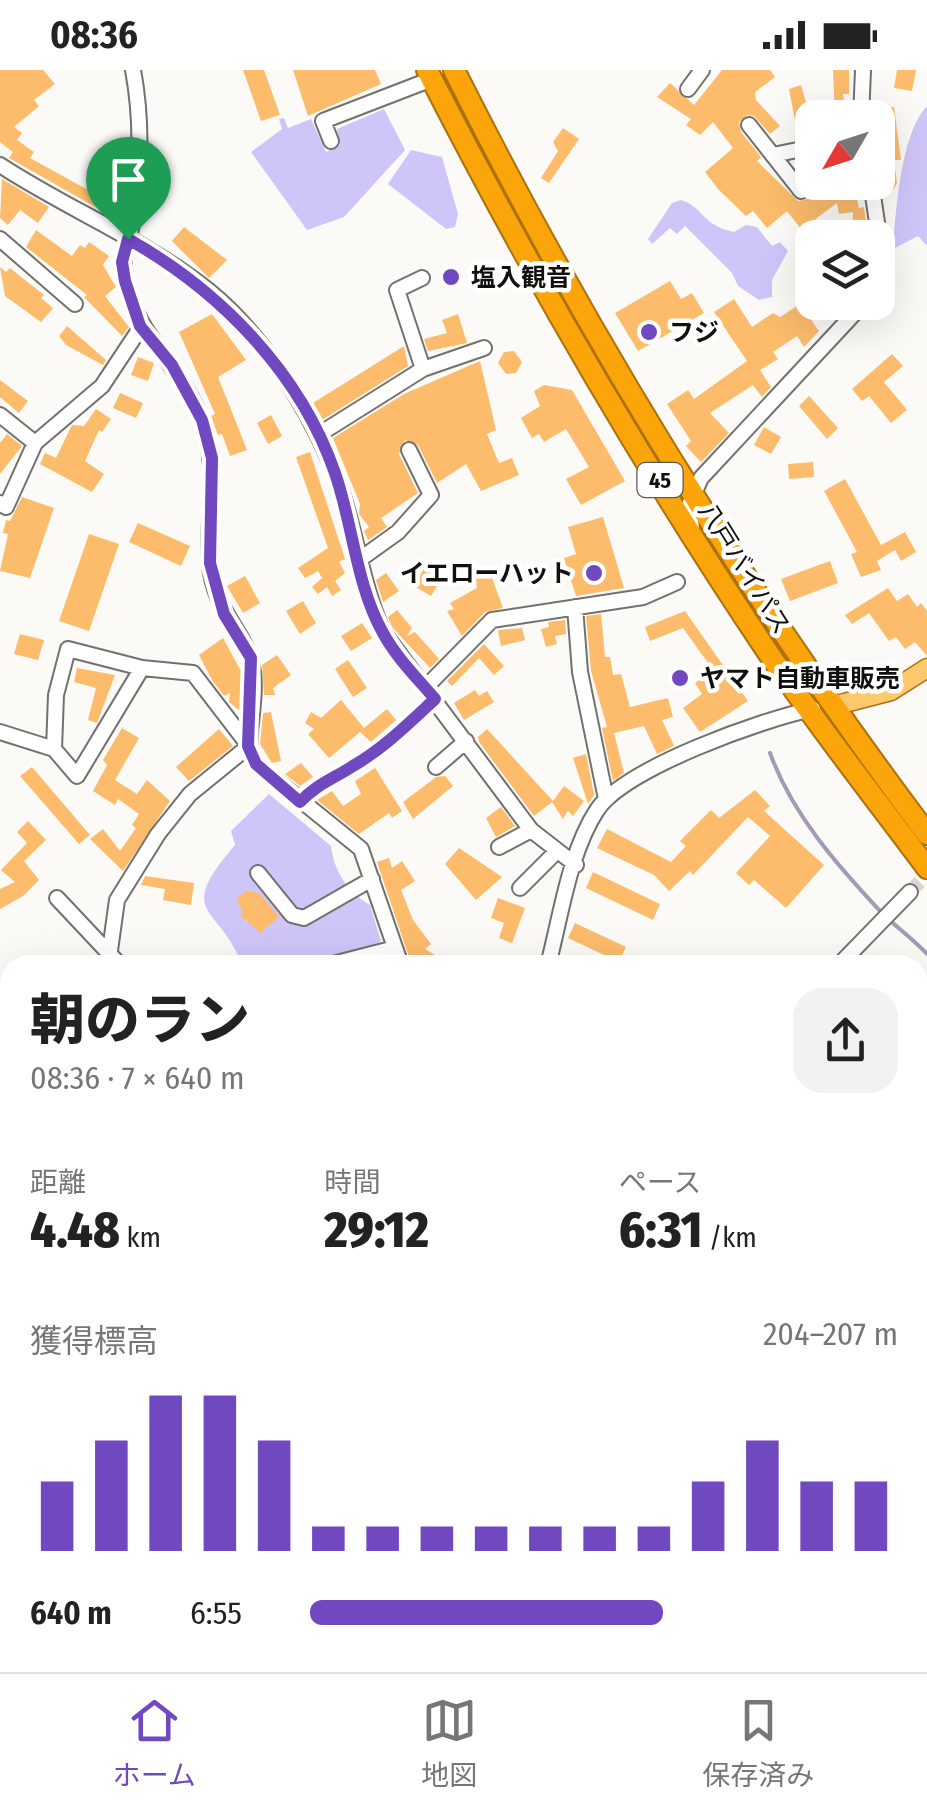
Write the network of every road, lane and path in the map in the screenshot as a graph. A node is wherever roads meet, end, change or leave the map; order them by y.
1 (133, 70) edge
2 (454, 70) edge
3 (702, 70) edge
4 (863, 70) edge
5 (430, 74) edge
6 (688, 89) dead end
7 (861, 100) edge
8 (750, 126) dead end
9 (331, 141) dead end
10 (795, 150) edge
11 (772, 155) junction
12 (0, 165) edge
13 (795, 184) edge
14 (0, 238) edge
15 (128, 239) junction
16 (422, 278) dead end
17 (75, 304) dead end
18 (848, 320) edge
19 (140, 326) junction
20 (484, 348) dead end
21 (423, 370) junction
22 (0, 415) edge
23 (318, 435) junction
24 (34, 443) junction
25 (409, 450) dead end
26 (692, 490) junction
27 (2, 510) edge
28 (693, 533) junction
29 (359, 560) junction
30 (677, 582) dead end
31 (575, 607) junction
32 (142, 668) junction
33 (924, 675) edge
34 (430, 693) junction
35 (833, 706) junction
36 (809, 709) junction
37 (0, 732) edge
38 (466, 741) junction
39 (248, 746) junction
40 (54, 748) junction
41 (436, 767) dead end
42 (606, 799) junction
43 (300, 802) junction
44 (531, 830) junction
45 (927, 834) edge
46 (499, 847) dead end
47 (555, 853) junction
48 (576, 865) junction
49 (927, 868) edge
50 (258, 873) dead end
51 (372, 879) junction
52 (520, 888) dead end
53 (910, 892) tunnel mouth
54 (57, 898) dead end
55 (395, 948) junction
56 (106, 955) edge
57 (109, 955) edge
58 (368, 955) edge
59 (397, 955) edge
60 (551, 955) edge
61 (850, 955) edge

1 - 15 street
2 - 26 highway, 八戸バイパス / 45
3 - 6 street
4 - 7 street
5 - 9 street
5 - 28 highway, 八戸バイパス / 45
8 - 11 street
10 - 11 street
11 - 13 street
12 - 15 street
14 - 17 street
15 - 19 street
15 - 23 street
16 - 21 street
18 - 26 street
19 - 24 street
19 - 39 street
20 - 21 street
21 - 23 street
22 - 24 street
23 - 29 street
24 - 27 street
25 - 29 street
26 - 28 street
26 - 35 highway, 八戸バイパス / 45
28 - 36 highway, 八戸バイパス / 45
29 - 34 street
30 - 31 street
31 - 34 street
31 - 42 street
32 - 39 street
32 - 40 street
32 - 40 street
33 - 35 main road
34 - 38 street
34 - 43 street
35 - 36 street
35 - 45 highway, 八戸バイパス / 45
36 - 42 street
36 - 49 highway, 八戸バイパス / 45
37 - 40 street
38 - 41 street
38 - 44 street
39 - 43 street
39 - 57 street
42 - 48 street
43 - 51 street
44 - 46 street
44 - 47 street
47 - 48 street
47 - 52 street
48 - 60 street
50 - 51 street
51 - 55 street
53 - 61 street
54 - 56 street
55 - 58 street
55 - 59 street

